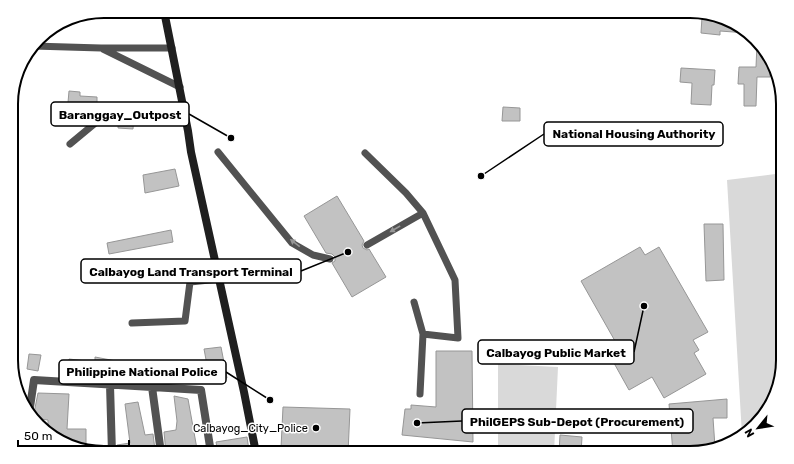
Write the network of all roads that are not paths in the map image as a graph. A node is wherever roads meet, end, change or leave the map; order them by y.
1 (166, 18) edge
2 (40, 46) edge
3 (100, 48) junction
4 (172, 48) junction
5 (180, 87) junction
6 (184, 112) junction
7 (70, 144) dead end
8 (218, 152) dead end
9 (365, 154) dead end
10 (423, 213) junction
11 (367, 245) dead end
12 (330, 259) dead end
13 (219, 279) junction
14 (414, 302) dead end
15 (132, 323) dead end
16 (423, 334) junction
17 (110, 385) junction
18 (152, 387) junction
19 (420, 394) dead end
20 (30, 405) edge
21 (112, 446) edge
22 (160, 446) edge
23 (210, 446) edge
24 (255, 446) edge

1 - 4 street
2 - 3 lane
3 - 4 lane
3 - 5 lane
4 - 5 street
5 - 6 street
6 - 7 lane
6 - 13 street
12 -> 8 lane
9 - 10 lane
10 -> 11 lane
10 - 16 lane
13 - 15 lane
13 - 24 street
14 - 16 lane
16 - 19 lane
17 - 18 street
17 - 20 street
17 - 21 street
18 - 22 street
18 - 23 street

